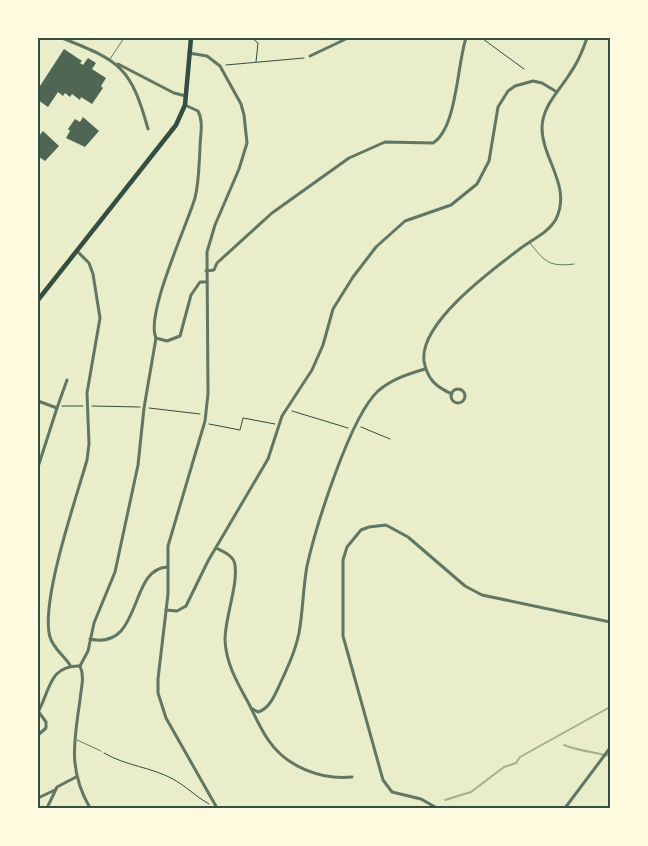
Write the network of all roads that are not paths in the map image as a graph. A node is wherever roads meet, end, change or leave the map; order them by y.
1 (64, 38) edge
2 (124, 38) edge
3 (191, 38) edge
4 (348, 38) edge
5 (466, 38) edge
6 (587, 38) edge
7 (189, 53) junction
8 (310, 56) road end
9 (110, 58) junction
10 (115, 62) junction
11 (557, 92) junction
12 (186, 96) junction
13 (185, 106) junction
14 (148, 129) dead end
15 (529, 242) junction
16 (77, 250) junction
17 (574, 264) dead end
18 (206, 271) junction
19 (206, 282) junction
20 (38, 300) edge
21 (156, 338) junction
22 (425, 369) junction
23 (67, 380) dead end
24 (452, 394) junction
25 (38, 402) edge
26 (57, 408) junction
27 (38, 467) edge
28 (216, 548) junction
29 (167, 567) junction
30 (166, 610) junction
31 (610, 622) edge
32 (90, 640) junction
33 (70, 666) junction
34 (80, 666) junction
35 (251, 708) junction
36 (38, 712) edge
37 (38, 735) edge
38 (74, 740) junction
39 (610, 749) edge
40 (101, 751) road end
41 (76, 777) junction
42 (352, 777) dead end
43 (55, 790) junction
44 (38, 798) edge
45 (47, 808) edge
46 (90, 808) edge
47 (217, 808) edge
48 (437, 808) edge
49 (565, 808) edge

1 - 9 street
2 - 9 lane
3 - 7 main road
4 - 8 street
5 - 18 street
6 - 11 street
7 - 12 main road
7 - 18 street
9 - 10 street
10 - 12 street
10 - 14 street
11 - 15 street
11 - 28 street
12 - 13 main road
13 - 16 main road
13 - 21 street
15 - 17 lane
15 - 22 street
16 - 20 main road
16 - 33 street
18 - 19 street
19 - 21 street
19 - 29 street
21 - 32 street
22 - 24 street
22 - 35 street
23 - 26 street
24 - 24 street
25 - 26 street
26 - 27 street
28 - 30 street
28 - 35 street
29 - 30 street
29 - 32 street
30 - 47 street
31 - 48 street
32 - 34 street
33 - 34 street
33 - 36 street
34 - 38 street
35 - 42 street
36 - 37 street
38 - 40 lane
38 - 41 street
39 - 49 street
41 - 43 street
41 - 46 street
43 - 44 street
43 - 45 street

